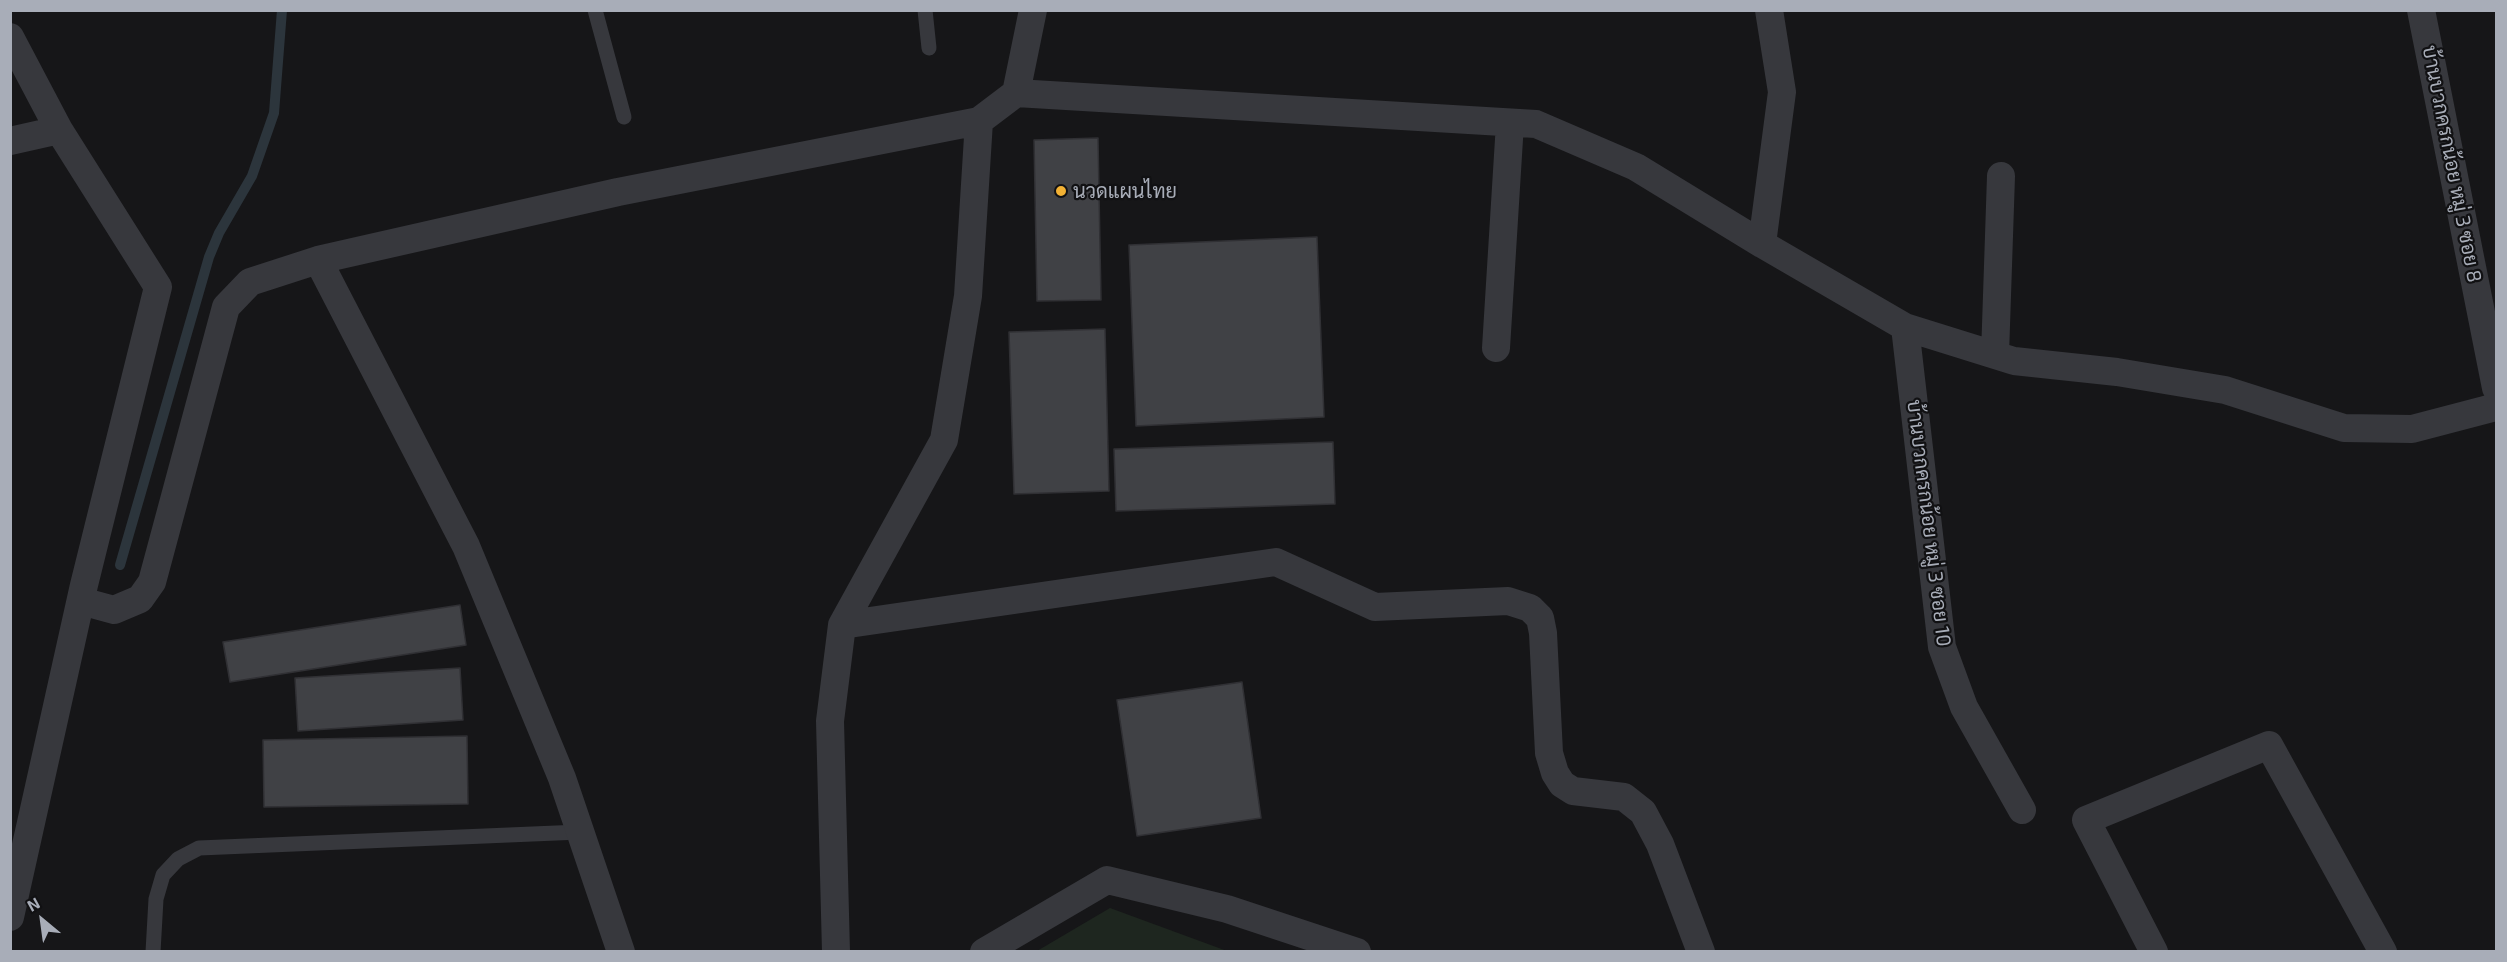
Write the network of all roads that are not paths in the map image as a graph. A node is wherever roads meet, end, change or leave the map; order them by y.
1 (595, 10) edge
2 (925, 10) edge
3 (1034, 10) edge
4 (1769, 10) edge
5 (2421, 10) edge
6 (10, 37) edge
7 (929, 48) dead end
8 (1016, 93) junction
9 (624, 117) dead end
10 (979, 121) junction
11 (1510, 123) junction
12 (59, 130) junction
13 (10, 141) edge
14 (2001, 176) dead end
15 (1762, 244) junction
16 (318, 260) junction
17 (1905, 327) junction
18 (1496, 348) dead end
19 (1995, 355) junction
20 (2496, 388) edge
21 (2496, 407) edge
22 (81, 601) junction
23 (842, 625) junction
24 (2022, 810) dead end
25 (580, 832) junction
26 (10, 917) edge
27 (153, 951) edge
28 (621, 951) edge
29 (836, 951) edge
30 (984, 951) edge
31 (1358, 951) edge
32 (1701, 951) edge
33 (2154, 951) edge
34 (2384, 951) edge

1 - 9 lane
2 - 7 lane
3 - 8 street
4 - 15 street
5 - 20 street, บ้านบวกครกน้อย หมู่ 3 ซอย 8
6 - 12 street
8 - 10 street
8 - 11 street
10 - 16 street
10 - 23 street
11 - 15 street
11 - 18 street
12 - 13 street
12 - 22 street
14 - 19 street
15 - 17 street
16 - 22 street
16 - 25 street
17 - 19 street
17 - 24 street, บ้านบวกครกน้อย หมู่ 3 ซอย 10
19 - 21 street
22 - 26 street
23 - 29 street
23 - 32 street
25 - 27 lane
25 - 28 street
30 - 31 street
33 - 34 street

